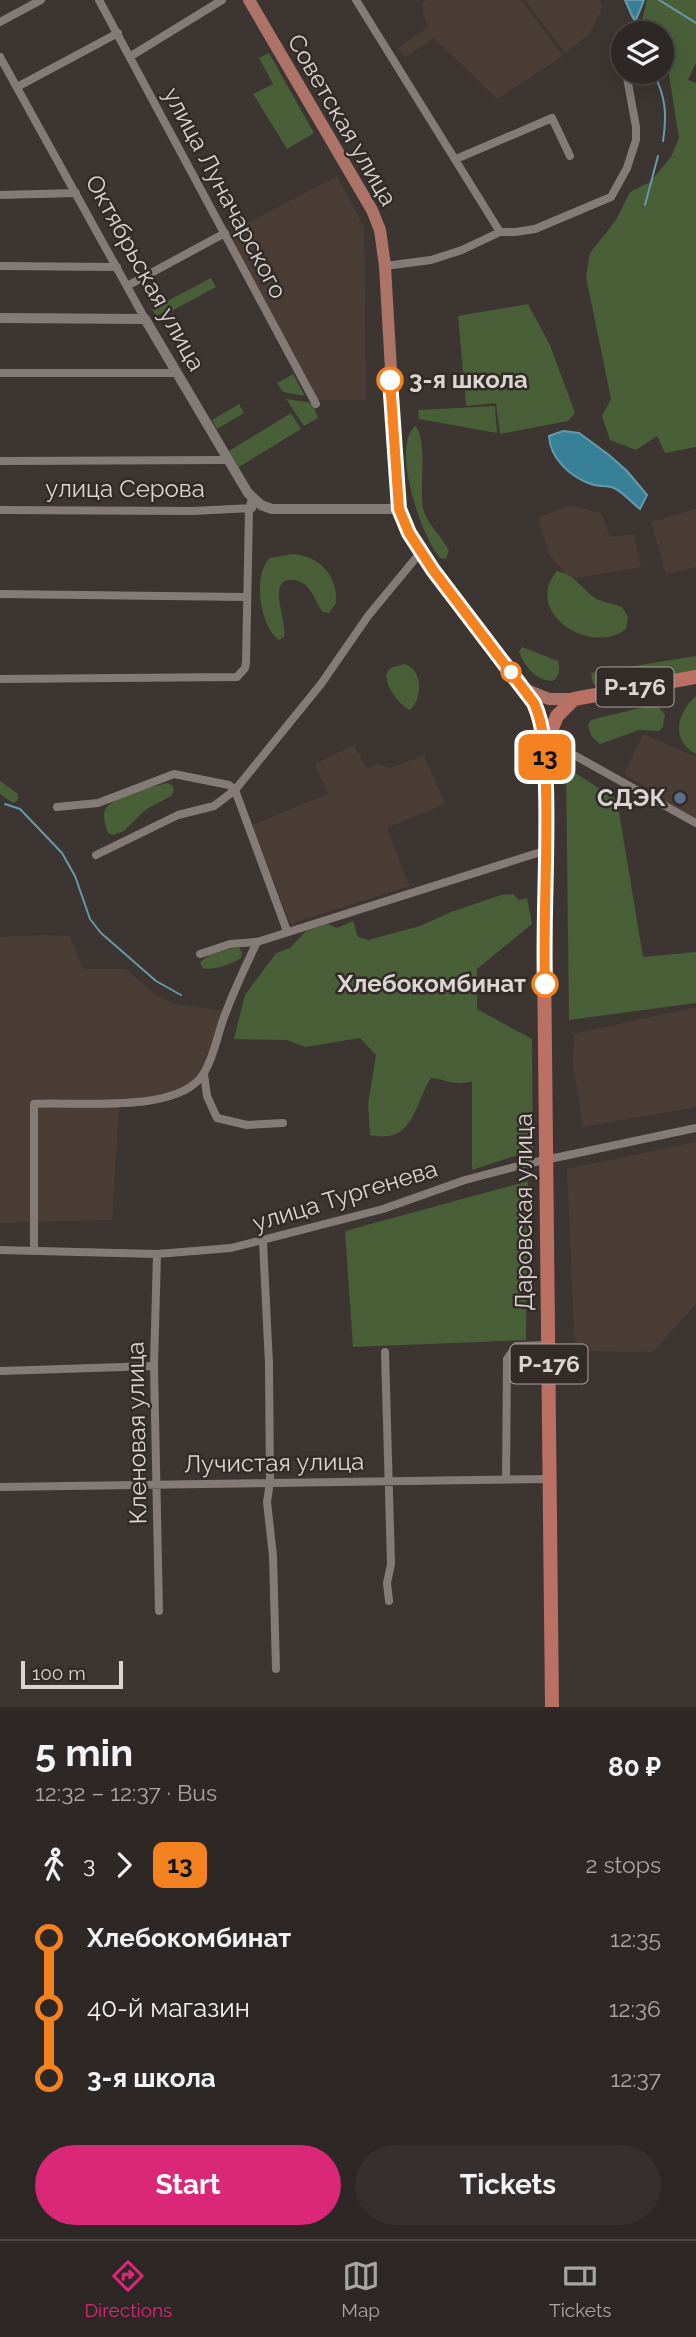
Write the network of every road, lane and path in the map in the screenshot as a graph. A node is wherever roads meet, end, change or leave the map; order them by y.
1 (41, 0) edge
2 (99, 0) edge
3 (222, 0) edge
4 (249, 0) edge
5 (356, 0) edge
6 (0, 22) edge
7 (118, 33) junction
8 (131, 56) junction
9 (0, 57) edge
10 (628, 84) edge
11 (17, 87) junction
12 (570, 156) dead end
13 (456, 159) junction
14 (76, 193) junction
15 (0, 195) edge
16 (500, 232) junction
17 (225, 233) junction
18 (0, 266) edge
19 (385, 266) junction
20 (117, 267) junction
21 (127, 286) junction
22 (0, 318) edge
23 (145, 319) junction
24 (0, 373) edge
25 (176, 373) junction
26 (316, 404) dead end
27 (228, 460) junction
28 (0, 461) edge
29 (256, 501) junction
30 (399, 509) junction
31 (0, 510) edge
32 (249, 510) junction
33 (420, 553) junction
34 (0, 594) edge
35 (246, 597) junction
36 (696, 677) edge
37 (0, 679) edge
38 (523, 688) junction
39 (574, 699) junction
40 (539, 713) joint
41 (547, 740) junction
42 (545, 758) junction
43 (235, 790) junction
44 (57, 807) dead end
45 (696, 823) edge
46 (547, 850) junction
47 (96, 855) dead end
48 (287, 931) junction
49 (257, 942) junction
50 (200, 954) dead end
51 (204, 1074) junction
52 (283, 1124) dead end
53 (696, 1128) edge
54 (547, 1161) junction
55 (263, 1242) junction
56 (0, 1250) edge
57 (34, 1251) junction
58 (157, 1254) junction
59 (548, 1345) junction
60 (385, 1352) dead end
61 (154, 1366) junction
62 (0, 1371) edge
63 (506, 1479) junction
64 (549, 1479) junction
65 (387, 1481) junction
66 (270, 1482) junction
67 (158, 1483) junction
68 (0, 1487) edge
69 (389, 1601) dead end
70 (159, 1611) dead end
71 (276, 1669) dead end
72 (552, 1707) edge

1 - 6 street
2 - 7 street, улица Луначарского
3 - 8 street
4 - 19 main road, Советская улица
5 - 13 street
7 - 8 street, улица Луначарского
7 - 11 street
8 - 17 street, улица Луначарского
9 - 11 street, Октябрьская улица
10 - 16 street
11 - 14 street, Октябрьская улица
12 - 13 street
13 - 16 street
14 - 15 street
14 - 20 street, Октябрьская улица
16 - 19 street
17 - 21 street
17 - 26 street, улица Луначарского
18 - 20 street
19 - 30 main road, Советская улица
20 - 21 street, Октябрьская улица
21 - 23 street, Октябрьская улица
22 - 23 street
23 - 25 street, Октябрьская улица
24 - 25 street
25 - 27 street, Октябрьская улица
27 - 28 street
27 - 29 street, Октябрьская улица
29 - 30 street
29 - 32 street
30 - 33 main road, Советская улица
31 - 32 street, улица Серова
32 - 35 street
33 - 38 main road, Советская улица
33 - 43 street
34 - 35 street
35 - 37 street
36 - 39 highway, Р-176
38 - 39 main road, Советская улица
38 - 40 main road, Советская улица
39 - 41 highway, Даровская улица / Р-176
40 - 42 main road, Даровская улица
41 - 42 highway, Даровская улица / Р-176
41 - 45 street
42 - 46 highway, Даровская улица / Р-176
43 - 44 street
43 - 47 street
43 - 48 street
46 - 48 street
46 - 54 highway, Даровская улица / Р-176
48 - 49 street
49 - 50 street
49 - 51 street
51 - 52 street
51 - 57 street
53 - 54 street, улица Тургенева
54 - 55 street, улица Тургенева
54 - 59 highway, Даровская улица / Р-176
55 - 58 street, улица Тургенева
55 - 66 street
56 - 57 street, улица Тургенева
57 - 58 street, улица Тургенева
58 - 61 street, Кленовая улица
59 - 63 street
59 - 64 highway, Даровская улица / Р-176
60 - 65 street
61 - 62 street
61 - 67 street, Кленовая улица
63 - 64 street, Лучистая улица
63 - 65 street, Лучистая улица
64 - 72 highway, Даровская улица / Р-176
65 - 66 street, Лучистая улица
65 - 69 street
66 - 67 street, Лучистая улица
66 - 71 street
67 - 68 street, Лучистая улица
67 - 70 street, Кленовая улица

